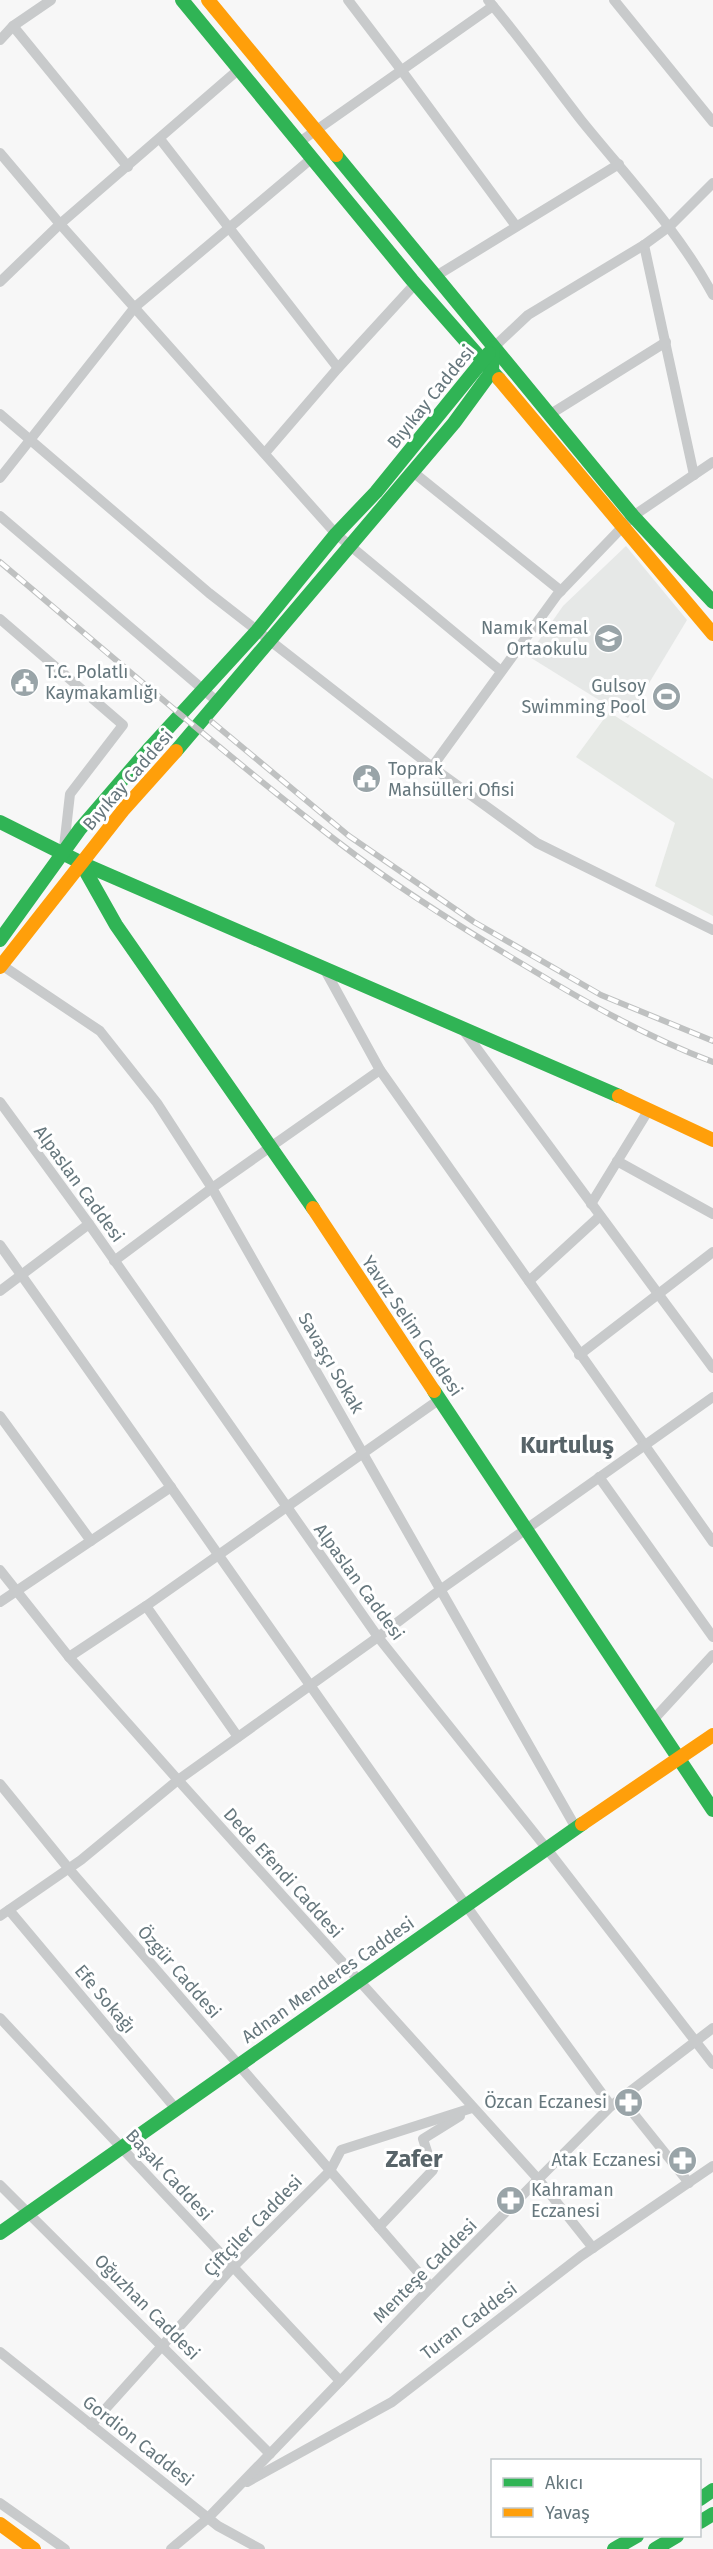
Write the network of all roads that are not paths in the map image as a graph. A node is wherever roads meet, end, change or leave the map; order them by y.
1 (51, 0) edge
2 (182, 0) edge
3 (348, 0) edge
4 (614, 0) edge
5 (215, 2) edge
6 (490, 2) edge
7 (13, 27) junction
8 (0, 40) edge
9 (238, 70) junction
10 (402, 70) junction
11 (713, 122) edge
12 (314, 129) junction
13 (160, 139) junction
14 (298, 142) junction
15 (0, 153) edge
16 (311, 159) junction
17 (619, 164) junction
18 (128, 167) junction
19 (713, 183) edge
20 (60, 224) junction
21 (516, 226) junction
22 (670, 226) junction
23 (231, 227) junction
24 (644, 245) junction
25 (436, 276) junction
26 (0, 281) edge
27 (416, 284) junction
28 (713, 295) edge
29 (135, 307) junction
30 (666, 342) junction
31 (493, 348) junction
32 (488, 366) junction
33 (338, 368) junction
34 (0, 414) edge
35 (549, 415) junction
36 (31, 440) junction
37 (265, 453) junction
38 (713, 462) edge
39 (413, 471) junction
40 (694, 475) junction
41 (0, 478) edge
42 (0, 516) edge
43 (633, 516) junction
44 (621, 527) junction
45 (336, 534) junction
46 (352, 546) junction
47 (561, 591) junction
48 (713, 602) edge
49 (0, 619) edge
50 (257, 631) junction
51 (713, 634) edge
52 (271, 641) junction
53 (501, 671) junction
54 (205, 689) junction
55 (219, 703) junction
56 (432, 767) junction
57 (0, 822) edge
58 (63, 854) junction
59 (81, 863) junction
60 (713, 930) edge
61 (0, 940) edge
62 (1, 966) edge
63 (325, 970) junction
64 (460, 1027) junction
65 (380, 1070) junction
66 (0, 1102) edge
67 (648, 1111) junction
68 (713, 1140) edge
69 (271, 1146) junction
70 (617, 1161) junction
71 (212, 1188) junction
72 (591, 1204) junction
73 (713, 1214) edge
74 (600, 1216) junction
75 (89, 1224) junction
76 (0, 1245) edge
77 (713, 1252) edge
78 (114, 1261) junction
79 (21, 1275) junction
80 (529, 1281) junction
81 (0, 1291) edge
82 (658, 1294) junction
83 (579, 1354) junction
84 (713, 1368) edge
85 (713, 1397) edge
86 (440, 1399) junction
87 (0, 1416) edge
88 (643, 1446) junction
89 (363, 1453) junction
90 (599, 1477) junction
91 (171, 1486) junction
92 (285, 1507) junction
93 (525, 1529) junction
94 (91, 1541) junction
95 (713, 1542) edge
96 (219, 1555) junction
97 (0, 1570) edge
98 (440, 1590) junction
99 (16, 1591) junction
100 (0, 1602) edge
101 (146, 1606) junction
102 (378, 1637) junction
103 (713, 1638) edge
104 (713, 1655) edge
105 (69, 1657) junction
106 (311, 1684) junction
107 (653, 1720) junction
108 (713, 1735) edge
109 (238, 1737) junction
110 (679, 1758) junction
111 (178, 1780) junction
112 (0, 1784) edge
113 (713, 1810) edge
114 (576, 1828) junction
115 (547, 1849) junction
116 (69, 1869) junction
117 (465, 1906) junction
118 (5, 1913) edge
119 (357, 1981) junction
120 (0, 2018) edge
121 (713, 2028) edge
122 (696, 2041) junction
123 (713, 2064) edge
124 (238, 2065) junction
125 (621, 2098) junction
126 (611, 2106) junction
127 (472, 2108) junction
128 (176, 2109) junction
129 (121, 2148) junction
130 (713, 2166) edge
131 (330, 2171) junction
132 (539, 2180) junction
133 (689, 2183) junction
134 (0, 2185) edge
135 (28, 2213) junction
136 (379, 2228) junction
137 (0, 2233) edge
138 (593, 2248) junction
139 (233, 2267) junction
140 (430, 2287) junction
141 (163, 2345) junction
142 (0, 2352) edge
143 (340, 2381) junction
144 (91, 2425) junction
145 (270, 2454) junction
146 (237, 2488) junction
147 (0, 2503) edge
148 (208, 2518) junction
149 (0, 2523) edge
150 (634, 2537) edge
151 (674, 2537) edge
152 (33, 2549) edge
153 (65, 2549) edge
154 (171, 2549) edge
155 (260, 2549) edge
156 (614, 2549) edge
157 (655, 2549) edge

1 - 7 street
2 - 9 main road
3 - 10 street
4 - 11 street
5 - 12 main road
6 - 10 street
6 - 17 street
7 - 8 street
7 - 18 street
9 - 13 street
9 - 14 main road
10 - 12 street
10 - 21 street
12 - 14 street
12 - 25 main road
13 - 18 street
13 - 23 street
14 - 16 main road
15 - 20 street
16 - 23 street
16 - 27 main road
17 - 21 street
17 - 22 street
18 - 20 street
19 - 22 street
20 - 26 street
20 - 29 street
21 - 25 street
22 - 24 street
22 - 28 street
23 - 29 street
23 - 33 street
24 - 30 street
24 - 31 street
25 - 31 main road
27 - 32 main road
27 - 33 street
29 - 36 street
29 - 37 street
30 - 35 street
30 - 40 street
31 - 32 main road, Bıyıkay Caddesi
31 - 35 main road
32 - 39 main road, Bıyıkay Caddesi
32 - 44 main road
32 - 45 main road, Bıyıkay Caddesi
33 - 37 street
34 - 36 street
35 - 43 main road
36 - 41 street
36 - 50 street
37 - 45 street
38 - 40 street
39 - 46 main road, Bıyıkay Caddesi
39 - 47 street
40 - 43 street
42 - 54 street
43 - 44 street
43 - 48 main road
44 - 47 street
44 - 51 main road
45 - 46 street
45 - 50 main road, Bıyıkay Caddesi
46 - 52 main road, Bıyıkay Caddesi
46 - 53 street
47 - 53 street
49 - 58 street
50 - 52 street
50 - 54 main road, Bıyıkay Caddesi
52 - 55 main road, Bıyıkay Caddesi
52 - 56 street
53 - 56 street
54 - 55 street
54 - 58 main road, Bıyıkay Caddesi
55 - 59 main road, Bıyıkay Caddesi
56 - 60 street
57 - 58 main road
58 - 59 main road
58 - 61 main road, Bıyıkay Caddesi
59 - 62 main road, Bıyıkay Caddesi
59 - 63 main road
59 - 69 main road, Yavuz Selim Caddesi
62 - 71 street, Savaşçı Sokak
63 - 64 main road
63 - 65 street
64 - 67 main road
64 - 72 street
65 - 69 street
65 - 80 street
66 - 75 street, Alpaslan Caddesi
67 - 68 main road
67 - 70 street
69 - 71 street
69 - 86 main road, Yavuz Selim Caddesi
70 - 72 street
70 - 73 street
71 - 78 street
71 - 89 street, Savaşçı Sokak
72 - 74 street
74 - 80 street
74 - 82 street
75 - 78 street, Alpaslan Caddesi
75 - 79 street
76 - 79 street
77 - 82 street
78 - 92 street, Alpaslan Caddesi
79 - 81 street
79 - 91 street
80 - 83 street
82 - 83 street
82 - 84 street
83 - 88 street
85 - 88 street
86 - 89 street
86 - 93 main road, Yavuz Selim Caddesi
87 - 94 street
88 - 90 street
88 - 95 street
89 - 92 street
89 - 98 street, Savaşçı Sokak
90 - 93 street
90 - 103 street
91 - 94 street
91 - 96 street
92 - 96 street
92 - 102 street, Alpaslan Caddesi
93 - 98 street
93 - 107 main road, Yavuz Selim Caddesi
94 - 99 street
96 - 101 street
96 - 106 street
97 - 99 street, Dede Efendi Caddesi
98 - 102 street
98 - 114 street, Savaşçı Sokak
99 - 100 street
99 - 105 street, Dede Efendi Caddesi
101 - 105 street
101 - 109 street
102 - 106 street
102 - 115 street, Alpaslan Caddesi
104 - 107 street
105 - 111 street, Dede Efendi Caddesi
106 - 109 street
106 - 117 street
107 - 110 main road, Yavuz Selim Caddesi
108 - 110 main road, Adnan Menderes Caddesi
109 - 111 street
110 - 113 main road, Yavuz Selim Caddesi
110 - 114 main road, Adnan Menderes Caddesi
111 - 116 street
111 - 119 street, Dede Efendi Caddesi
112 - 116 street, Özgür Caddesi
114 - 115 main road, Adnan Menderes Caddesi
115 - 117 main road, Adnan Menderes Caddesi
115 - 122 street, Alpaslan Caddesi
116 - 118 street
116 - 124 street, Özgür Caddesi
117 - 119 main road, Adnan Menderes Caddesi
117 - 126 street
118 - 128 street, Efe Sokağı
119 - 124 main road, Adnan Menderes Caddesi
119 - 127 street, Dede Efendi Caddesi
120 - 129 street, Başak Caddesi
121 - 122 street, Menteşe Caddesi
122 - 123 street, Alpaslan Caddesi
122 - 125 street, Menteşe Caddesi
124 - 128 main road, Adnan Menderes Caddesi
124 - 131 street, Özgür Caddesi
125 - 126 street, Menteşe Caddesi
125 - 133 street
126 - 132 street, Menteşe Caddesi
127 - 131 street, Çiftçiler Caddesi
127 - 132 street, Dede Efendi Caddesi
127 - 136 street
128 - 129 main road, Adnan Menderes Caddesi
129 - 135 main road, Adnan Menderes Caddesi
129 - 139 street, Başak Caddesi
130 - 133 street, Turan Caddesi
131 - 136 street, Özgür Caddesi
131 - 139 street, Çiftçiler Caddesi
132 - 138 street, Dede Efendi Caddesi
132 - 140 street, Menteşe Caddesi
133 - 138 street, Turan Caddesi
134 - 135 street, Oğuzhan Caddesi
135 - 137 main road, Adnan Menderes Caddesi
135 - 141 street, Oğuzhan Caddesi
136 - 140 street, Özgür Caddesi
138 - 146 street, Turan Caddesi
139 - 141 street, Çiftçiler Caddesi
139 - 143 street, Başak Caddesi
140 - 143 street, Menteşe Caddesi
141 - 144 street, Çiftçiler Caddesi
141 - 145 street, Oğuzhan Caddesi
142 - 144 street, Gordion Caddesi
143 - 145 street, Menteşe Caddesi
144 - 148 street, Gordion Caddesi
145 - 146 street, Menteşe Caddesi
146 - 148 street, Menteşe Caddesi
147 - 153 street
148 - 154 street, Menteşe Caddesi
148 - 155 street, Gordion Caddesi
149 - 152 main road
150 - 156 main road
151 - 157 main road

